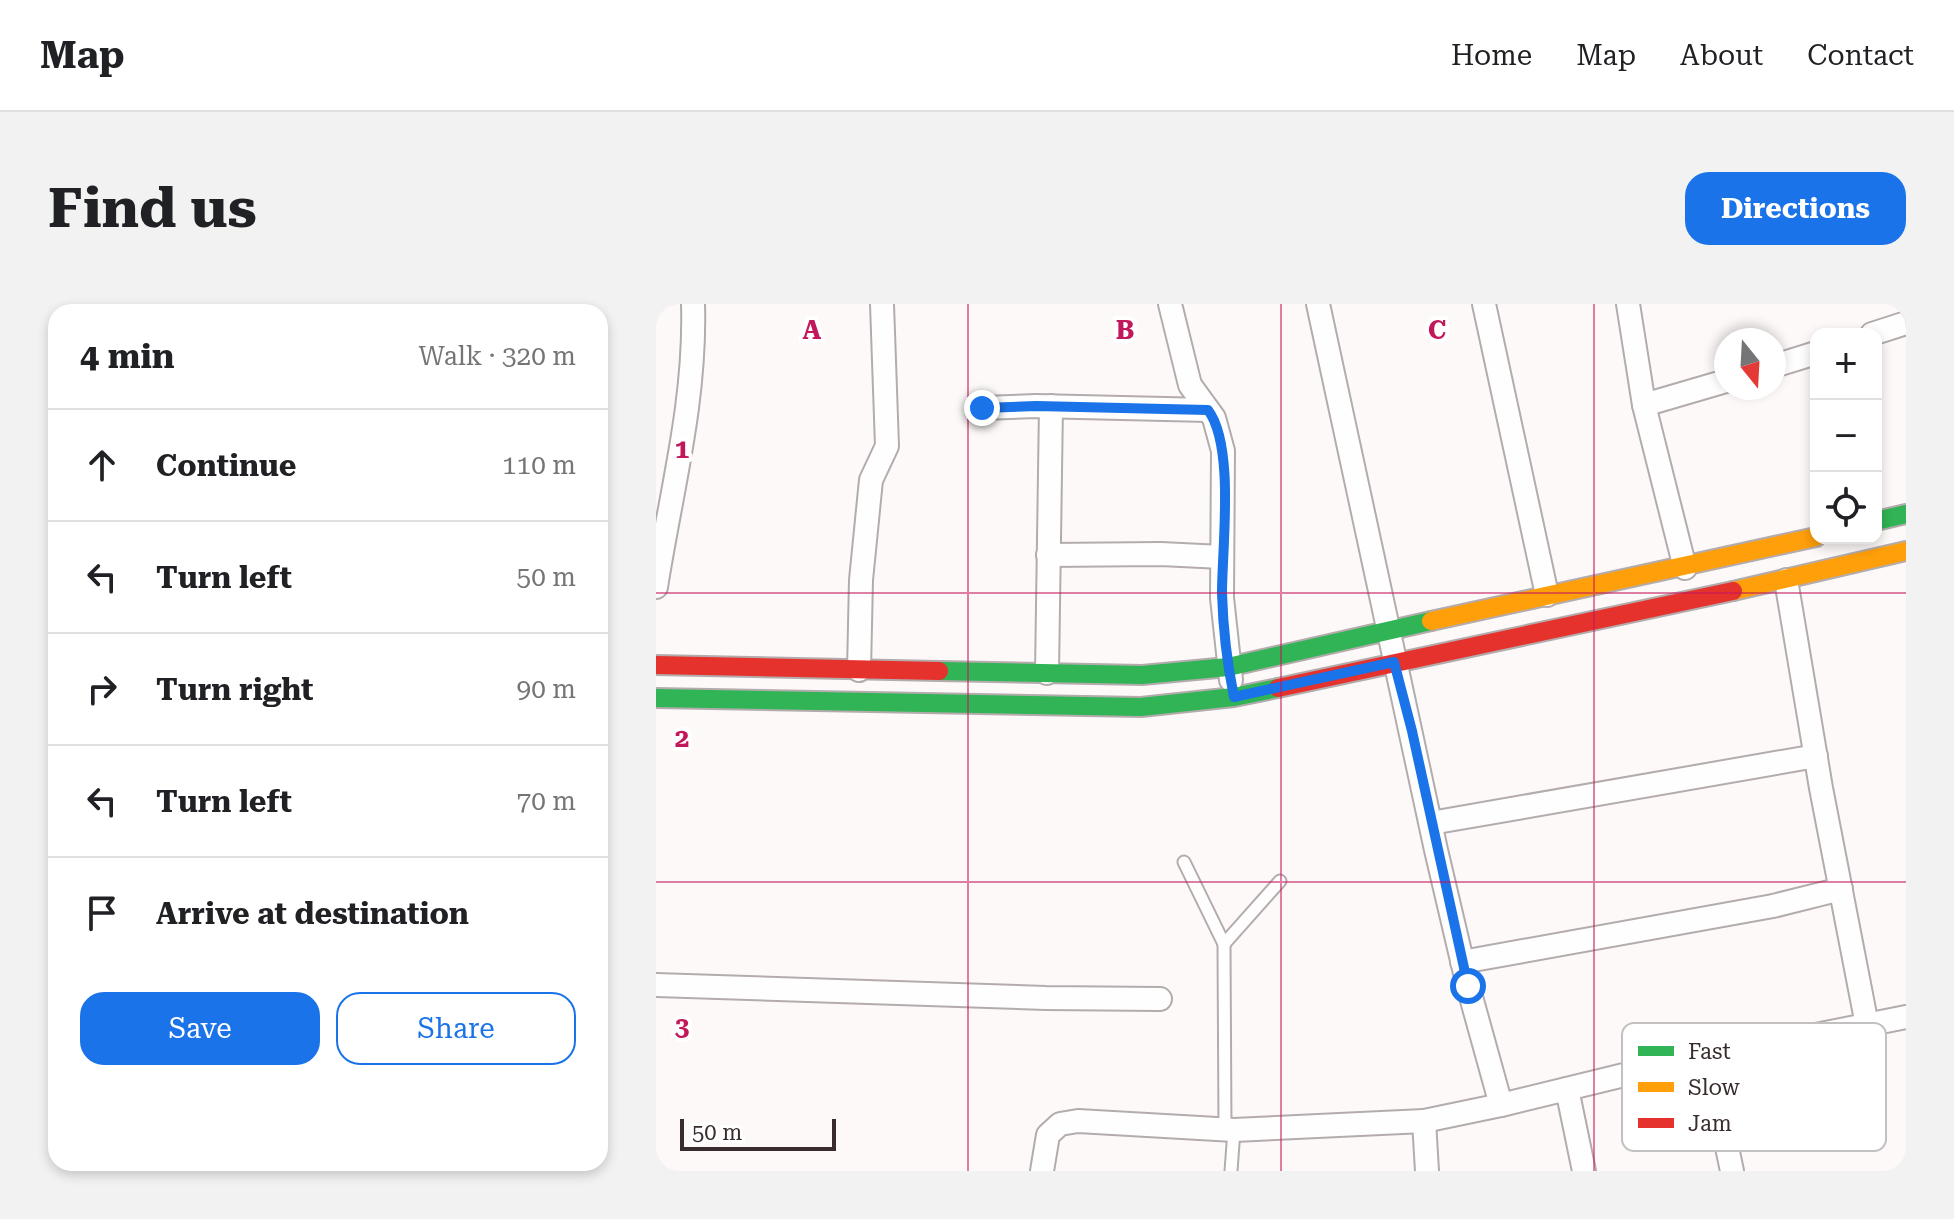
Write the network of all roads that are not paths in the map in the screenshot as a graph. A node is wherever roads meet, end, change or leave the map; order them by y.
1 (693, 304) edge
2 (882, 304) edge
3 (1170, 304) edge
4 (1318, 304) edge
5 (1484, 304) edge
6 (1628, 304) edge
7 (1906, 323) edge
8 (1882, 331) edge
9 (1810, 355) edge
10 (1786, 362) edge
11 (1714, 385) edge
12 (1644, 405) junction
13 (1051, 406) junction
14 (982, 408) dead end
15 (1208, 410) junction
16 (663, 504) edge
17 (1906, 514) edge
18 (1882, 520) edge
19 (1810, 538) edge
20 (1906, 551) edge
21 (1048, 555) junction
22 (1222, 557) junction
23 (1685, 568) junction
24 (1786, 580) junction
25 (656, 587) edge
26 (1547, 595) junction
27 (1388, 631) junction
28 (1394, 662) junction
29 (656, 665) edge
30 (1228, 667) junction
31 (859, 670) junction
32 (1047, 673) junction
33 (1234, 697) junction
34 (656, 698) edge
35 (1816, 756) junction
36 (1431, 823) junction
37 (1184, 862) dead end
38 (1280, 881) dead end
39 (1841, 889) junction
40 (1224, 944) junction
41 (1462, 962) junction
42 (656, 985) edge
43 (1160, 999) dead end
44 (1906, 1017) edge
45 (1867, 1023) edge
46 (1877, 1023) edge
47 (1622, 1077) edge
48 (1567, 1089) junction
49 (1501, 1105) junction
50 (1424, 1121) junction
51 (1229, 1130) junction
52 (1728, 1151) edge
53 (1042, 1171) edge
54 (1231, 1171) edge
55 (1427, 1171) edge
56 (1584, 1171) edge
57 (1732, 1171) edge

1 - 16 street
2 - 31 street
3 - 15 street
4 - 27 street
5 - 26 street
6 - 12 street
7 - 8 street
9 - 10 street
11 - 12 street
12 - 23 street
13 - 14 street
13 - 15 street
13 - 21 street
15 - 22 street
16 - 25 street
17 - 18 street
19 - 23 street
20 - 24 street
21 - 22 street
21 - 32 street
22 - 30 street
23 - 26 street
24 - 28 street
24 - 35 street
26 - 27 street
27 - 28 street
27 - 30 street
28 - 33 street
28 - 36 street
29 - 31 street
30 - 32 street
30 - 33 street
31 - 32 street
33 - 34 street
35 - 36 street
35 - 39 street
36 - 41 street
37 - 40 lane
38 - 40 lane
39 - 41 street
39 - 45 street
40 - 51 lane
41 - 49 street
42 - 43 street
44 - 46 street
47 - 48 street
48 - 49 street
48 - 56 street
49 - 50 street
50 - 51 street
50 - 55 street
51 - 53 street
51 - 54 lane
52 - 57 street

